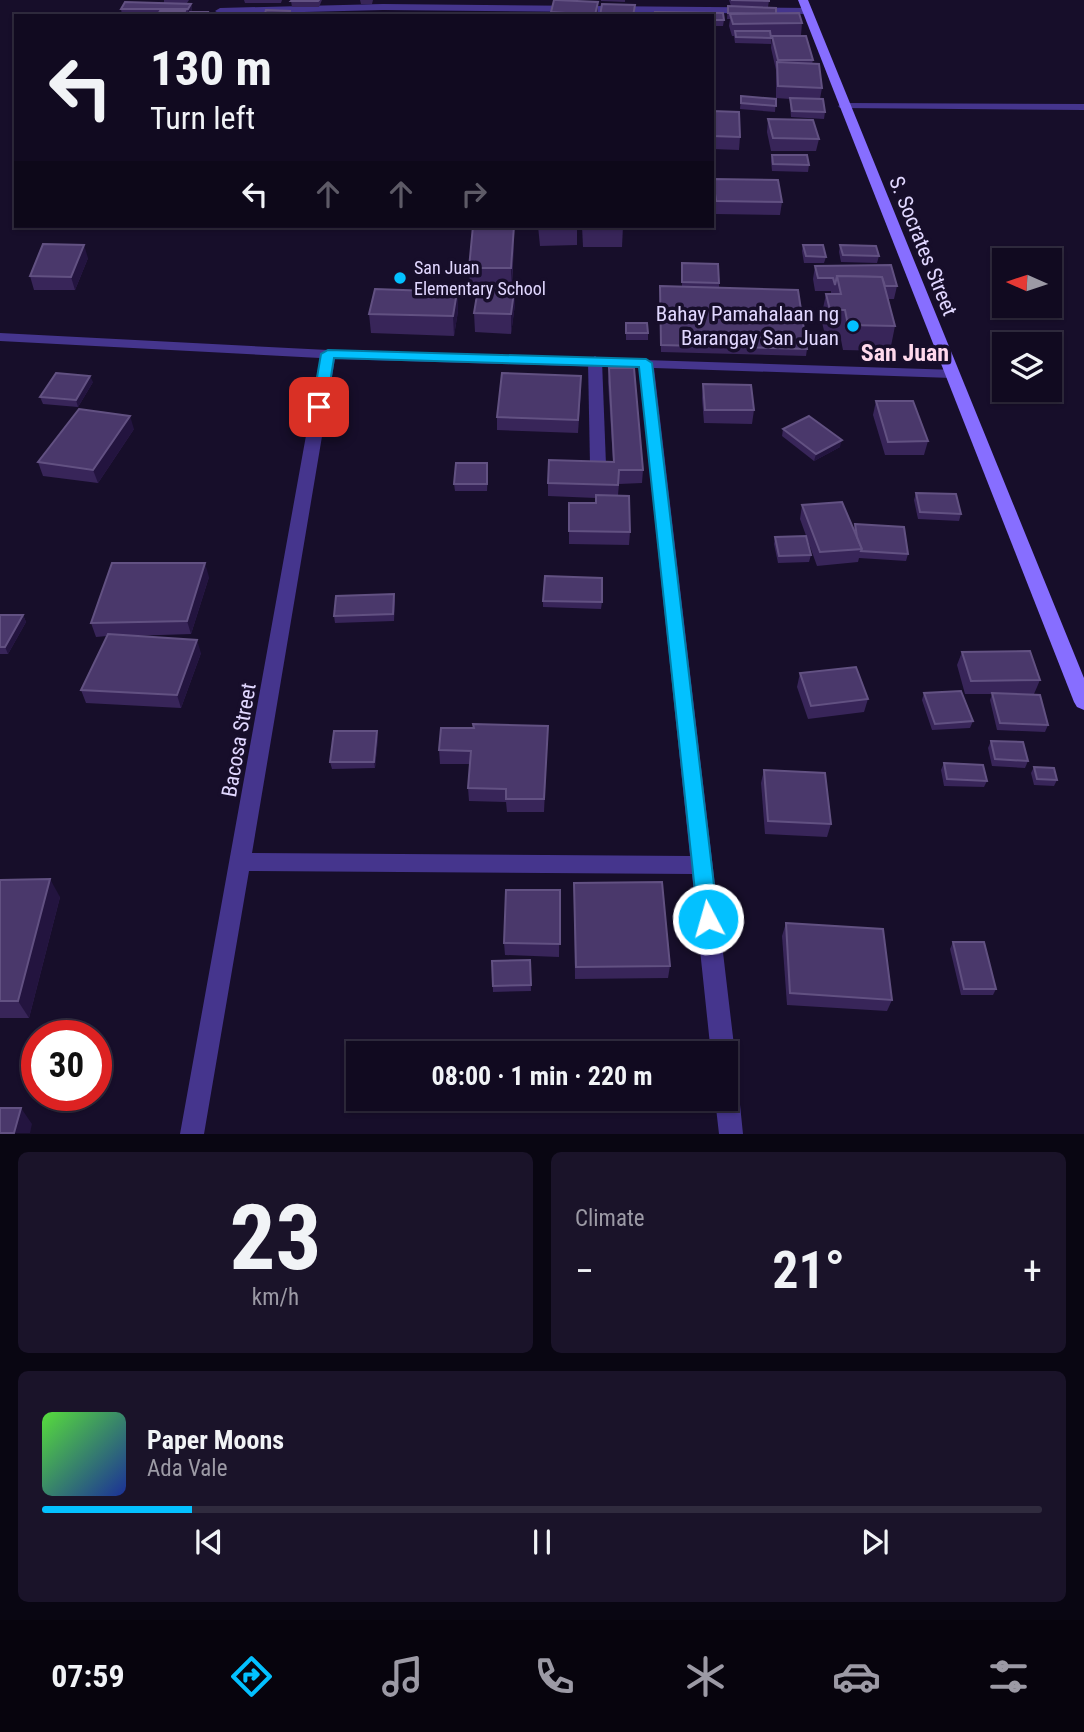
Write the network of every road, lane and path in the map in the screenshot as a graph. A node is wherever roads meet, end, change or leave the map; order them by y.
1 (805, 6) edge
2 (220, 11) dead end
3 (542, 11) edge
4 (844, 106) junction
5 (1084, 107) edge
6 (0, 337) edge
7 (328, 354) junction
8 (595, 362) junction
9 (646, 363) junction
10 (952, 373) junction
11 (598, 465) edge
12 (1084, 702) edge
13 (240, 862) junction
14 (703, 865) junction
15 (722, 1041) edge
16 (729, 1111) edge
17 (192, 1133) edge
18 (731, 1133) edge

1 - 3 street
1 - 4 street, S. Socrates Street
2 - 3 street
4 - 5 street
4 - 10 street, S. Socrates Street
6 - 7 street
7 - 8 street
7 - 13 street, Bacosa Street
8 - 9 street
8 - 11 street
9 - 10 street
9 - 14 street
10 - 12 street, S. Socrates Street
13 - 14 street
13 - 17 street, Bacosa Street
14 - 15 street
16 - 18 street

